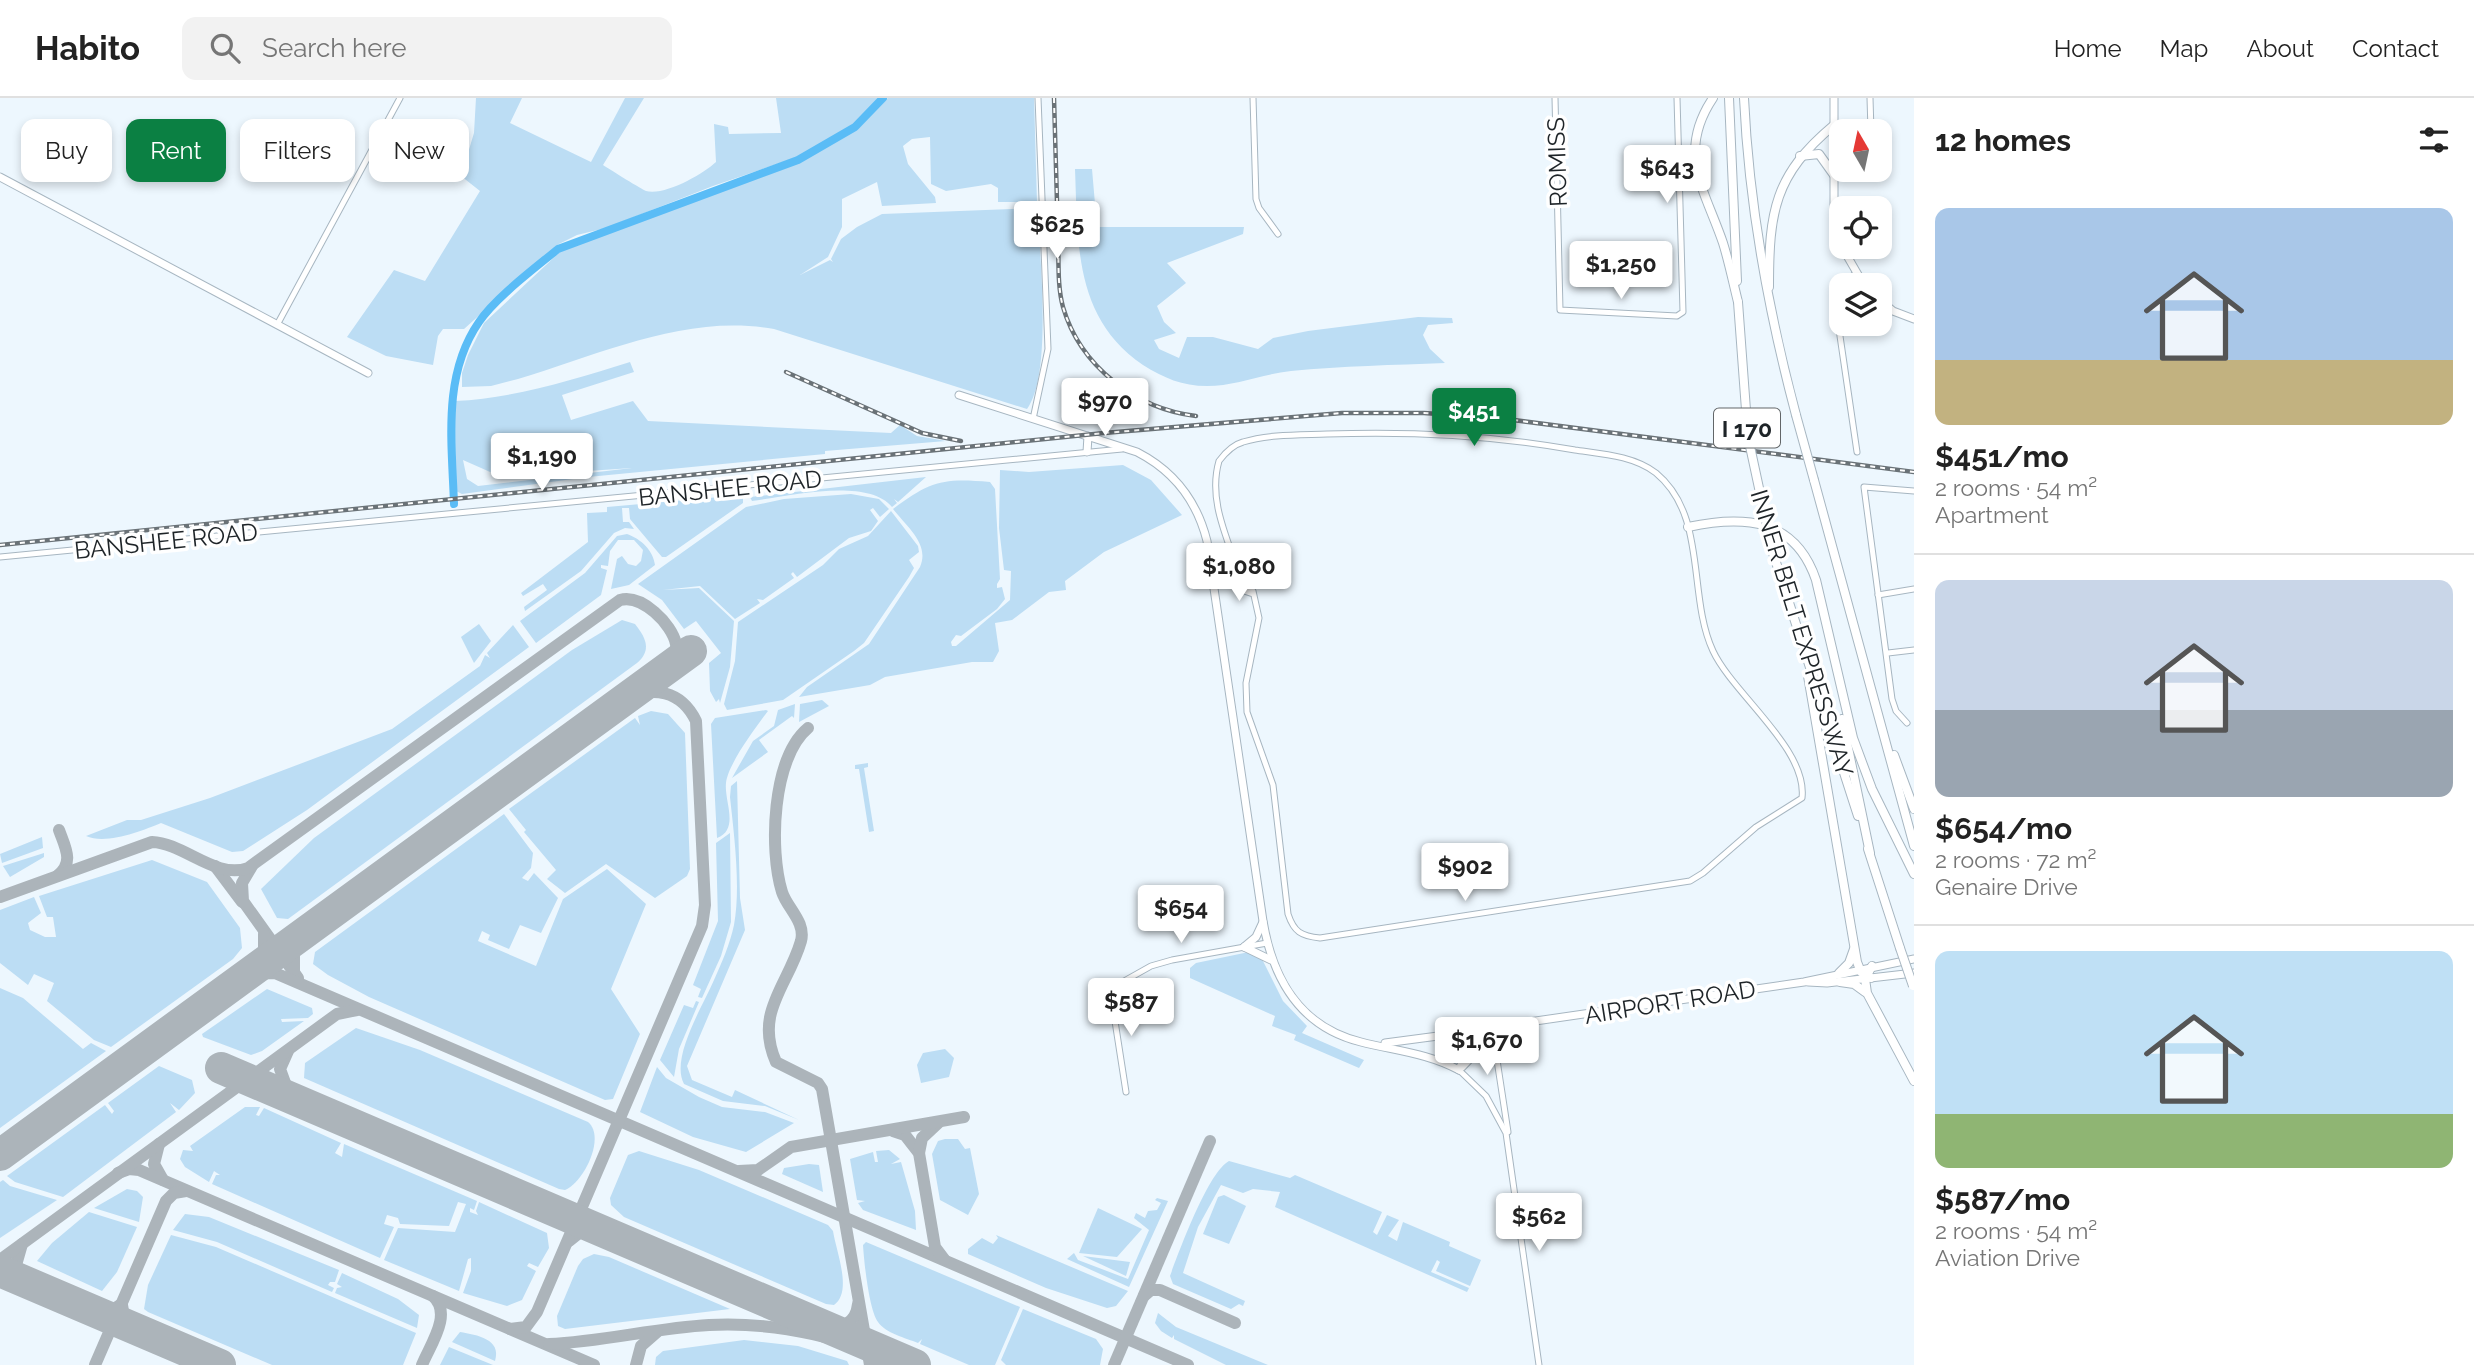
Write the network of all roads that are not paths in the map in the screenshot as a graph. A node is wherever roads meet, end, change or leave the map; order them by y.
1 (400, 98) edge
2 (1038, 98) edge
3 (1252, 98) edge
4 (1555, 98) edge
5 (1677, 98) edge
6 (1713, 98) edge
7 (1729, 98) edge
8 (1744, 98) edge
9 (1834, 98) edge
10 (1870, 98) edge
11 (1834, 119) edge
12 (1871, 119) edge
13 (1829, 130) edge
14 (1800, 156) junction
15 (1829, 168) edge
16 (0, 177) edge
17 (1278, 234) dead end
18 (1738, 302) junction
19 (1768, 304) junction
20 (1892, 310) edge
21 (1914, 319) edge
22 (277, 325) junction
23 (1840, 336) edge
24 (368, 373) dead end
25 (959, 396) dead end
26 (1033, 419) junction
27 (1088, 436) junction
28 (1125, 449) junction
29 (1087, 452) junction
30 (1857, 452) dead end
31 (1914, 491) edge
32 (1688, 527) junction
33 (0, 557) edge
34 (1914, 589) edge
35 (1878, 595) junction
36 (1914, 650) edge
37 (1805, 653) junction
38 (1888, 653) junction
39 (1878, 713) junction
40 (1907, 723) dead end
41 (1914, 809) edge
42 (1914, 846) edge
43 (1870, 853) junction
44 (1914, 874) edge
45 (1263, 921) junction
46 (1267, 943) junction
47 (1854, 946) junction
48 (1244, 947) junction
49 (1914, 959) edge
50 (1271, 960) junction
51 (1872, 966) junction
52 (1859, 969) junction
53 (1914, 973) edge
54 (1839, 977) junction
55 (1867, 978) junction
56 (1913, 988) edge
57 (1867, 993) junction
58 (1535, 1022) junction
59 (1508, 1031) junction
60 (1492, 1032) junction
61 (1367, 1044) junction
62 (1496, 1051) junction
63 (1459, 1070) junction
64 (1914, 1081) edge
65 (1126, 1092) dead end
66 (1509, 1145) junction
67 (1539, 1365) edge

1 - 22 street
2 - 26 street
3 - 17 street
4 - 5 street, ROMISS
6 - 18 highway
7 - 18 highway, INNER BELT EXPRESSWAY / I 170
8 - 19 highway, INNER BELT EXPRESSWAY / I 170
9 - 11 main road
10 - 12 street
13 - 14 highway
14 - 15 highway
14 - 19 highway
16 - 22 main road
18 - 37 highway, INNER BELT EXPRESSWAY / I 170, bridge
19 - 39 highway, INNER BELT EXPRESSWAY / I 170, bridge
20 - 21 main road
22 - 24 main road
23 - 30 street
25 - 26 main road
26 - 27 main road
27 - 28 main road
27 - 29 main road
28 - 29 street, BANSHEE ROAD
28 - 45 main road
29 - 33 street, BANSHEE ROAD
31 - 35 street
32 - 32 street
32 - 43 highway
32 - 44 highway
34 - 35 street
35 - 38 street
36 - 38 street
37 - 43 highway, INNER BELT EXPRESSWAY / I 170
37 - 47 highway
38 - 40 street
39 - 41 highway
39 - 42 highway, INNER BELT EXPRESSWAY / I 170
43 - 56 highway, INNER BELT EXPRESSWAY / I 170, bridge
45 - 46 main road
45 - 48 main road
46 - 48 street
46 - 50 main road
47 - 52 highway
47 - 54 highway
48 - 50 main road
48 - 65 street
49 - 51 main road, AIRPORT ROAD
50 - 61 main road
51 - 52 main road, AIRPORT ROAD
51 - 55 highway
52 - 54 main road, AIRPORT ROAD
52 - 55 highway
53 - 55 main road, AIRPORT ROAD
54 - 55 main road, AIRPORT ROAD
54 - 57 highway
54 - 58 main road, AIRPORT ROAD
55 - 57 highway
57 - 64 highway
58 - 59 main road, AIRPORT ROAD
58 - 60 main road, AIRPORT ROAD
59 - 60 main road, AIRPORT ROAD
59 - 62 main road
60 - 61 main road, AIRPORT ROAD
60 - 62 street
60 - 63 main road, AIRPORT ROAD
61 - 63 main road
62 - 66 street
63 - 66 street
66 - 67 street

